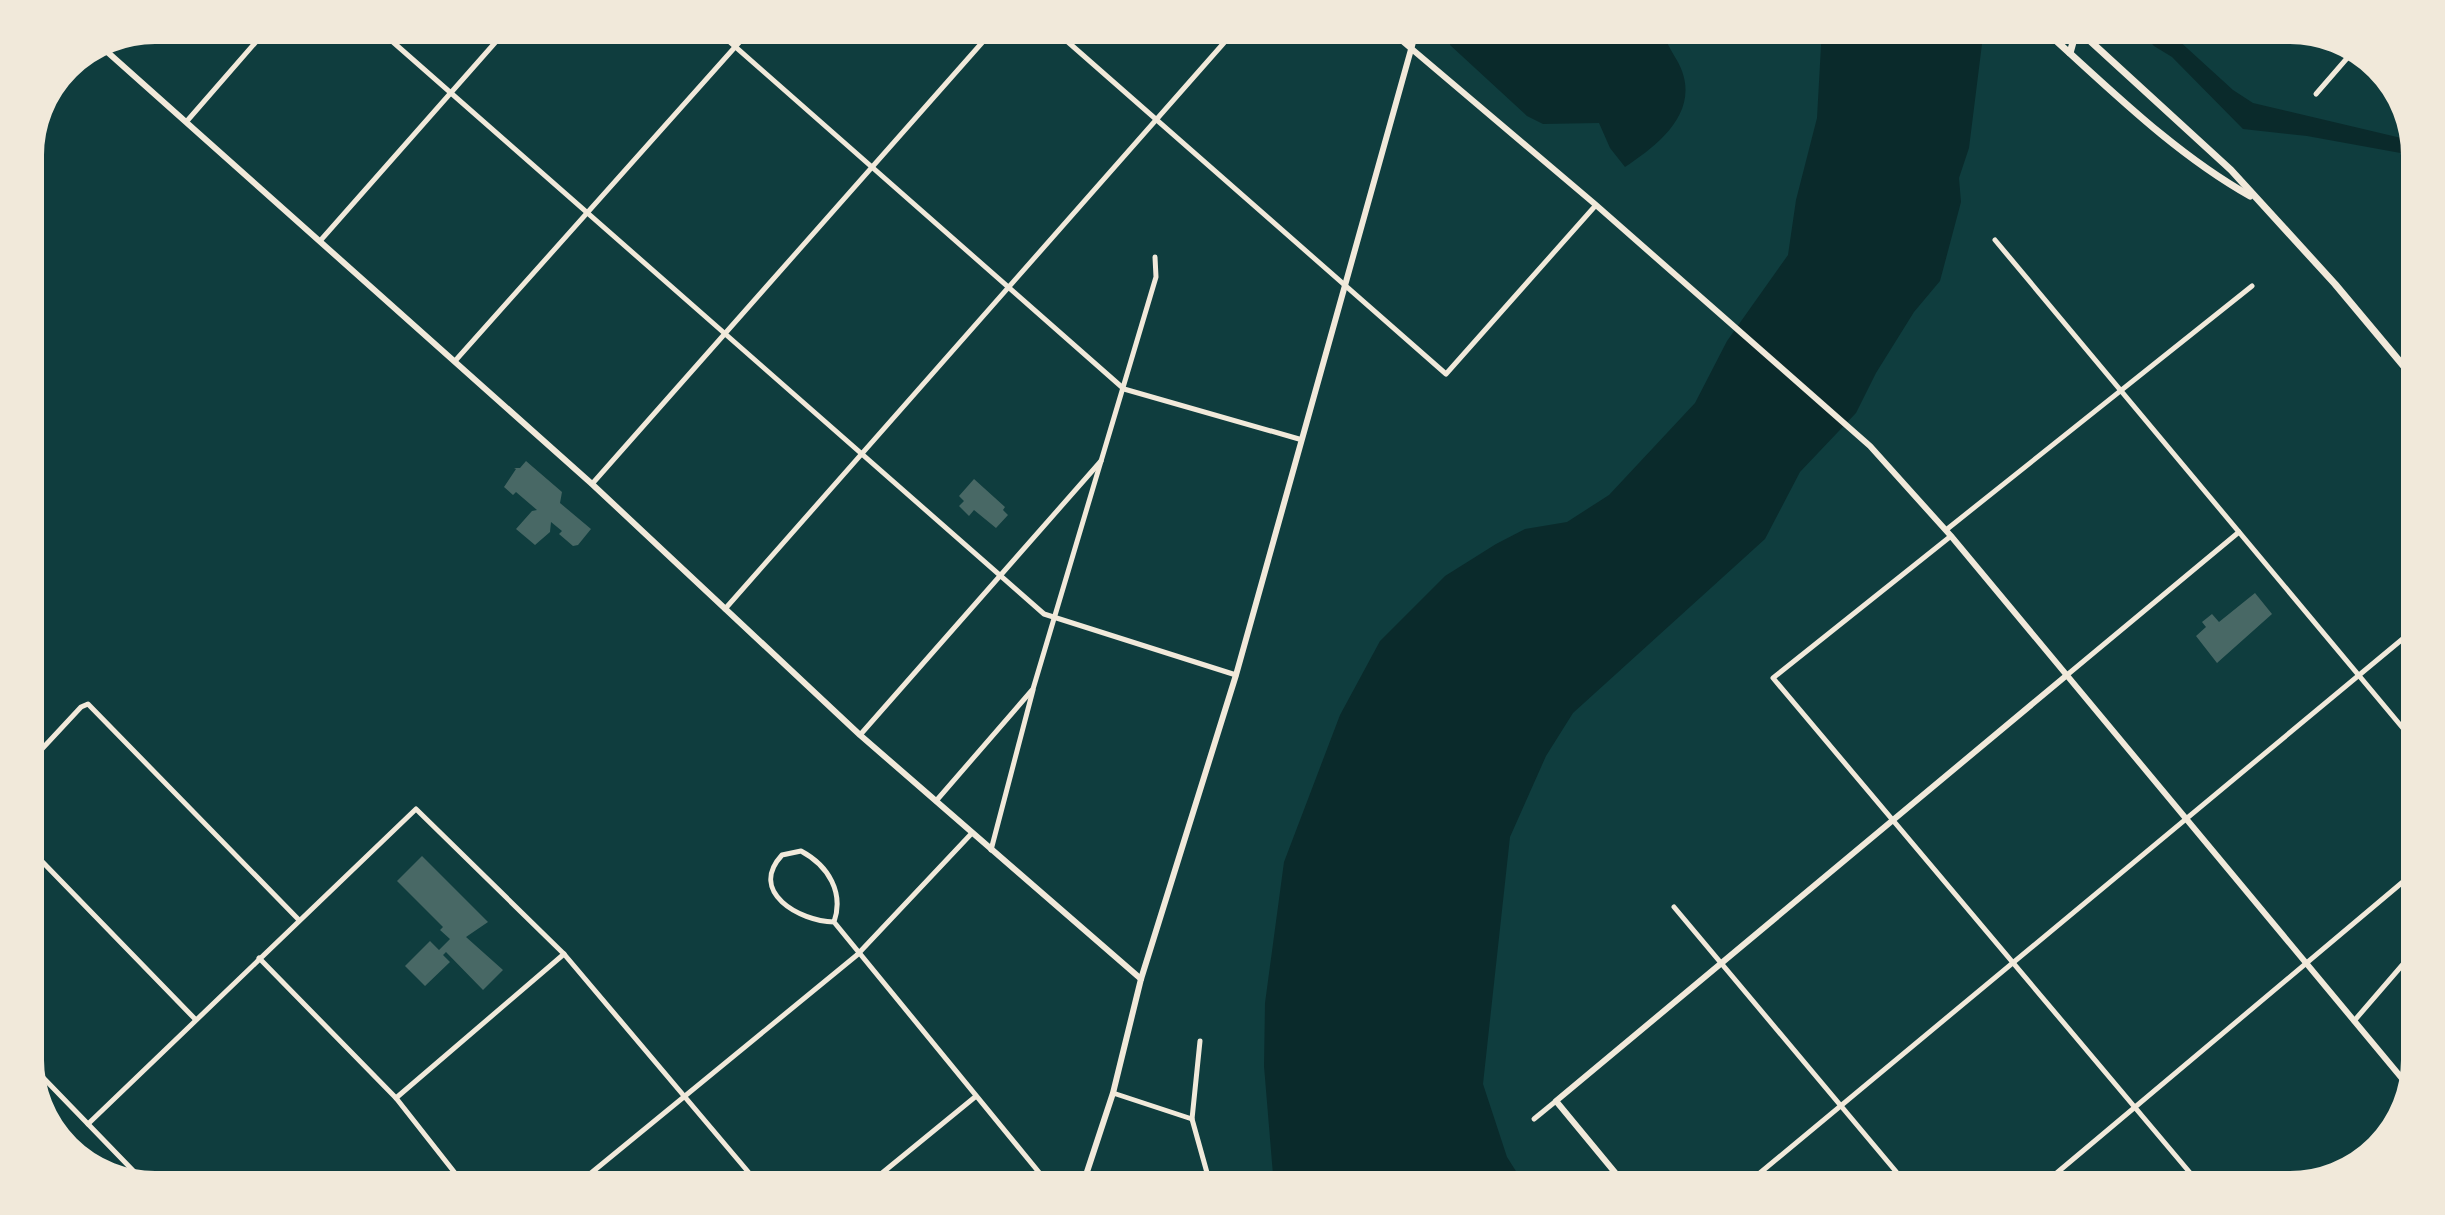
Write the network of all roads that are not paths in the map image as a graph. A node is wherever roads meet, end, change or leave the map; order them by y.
1 (256, 42) edge
2 (393, 42) edge
3 (496, 42) edge
4 (729, 42) edge
5 (739, 42) edge
6 (983, 42) edge
7 (1068, 42) edge
8 (1225, 42) edge
9 (1402, 42) edge
10 (1412, 42) edge
11 (2058, 42) edge
12 (2073, 42) edge
13 (2092, 42) edge
14 (735, 47) junction
15 (1410, 49) junction
16 (108, 53) edge
17 (2070, 53) junction
18 (2347, 58) edge
19 (451, 93) junction
20 (2316, 94) dead end
21 (1156, 120) junction
22 (187, 121) junction
23 (872, 167) junction
24 (2255, 199) junction
25 (1596, 205) junction
26 (588, 214) junction
27 (1995, 240) dead end
28 (320, 241) junction
29 (1155, 257) dead end
30 (1345, 286) junction
31 (2252, 286) dead end
32 (1008, 287) junction
33 (724, 335) junction
34 (455, 361) junction
35 (2403, 365) edge
36 (1124, 389) junction
37 (2120, 389) junction
38 (1299, 439) junction
39 (861, 455) junction
40 (1104, 457) junction
41 (592, 484) junction
42 (2239, 532) junction
43 (1949, 533) junction
44 (998, 577) junction
45 (725, 609) junction
46 (1056, 620) junction
47 (2403, 639) edge
48 (1236, 675) junction
49 (2067, 675) junction
50 (2359, 676) junction
51 (1033, 689) junction
52 (2403, 728) edge
53 (860, 735) junction
54 (42, 749) edge
55 (936, 801) junction
56 (2187, 819) junction
57 (1894, 821) junction
58 (972, 833) junction
59 (991, 850) junction
60 (42, 861) edge
61 (2403, 882) edge
62 (1674, 907) dead end
63 (298, 919) junction
64 (834, 922) junction
65 (564, 954) junction
66 (857, 955) junction
67 (259, 958) junction
68 (2014, 962) junction
69 (2306, 963) junction
70 (2403, 964) edge
71 (1723, 965) junction
72 (1141, 979) junction
73 (195, 1019) junction
74 (2354, 1021) junction
75 (1200, 1041) dead end
76 (43, 1078) edge
77 (2401, 1078) edge
78 (1113, 1093) junction
79 (685, 1097) junction
80 (975, 1097) junction
81 (396, 1098) junction
82 (1556, 1101) junction
83 (1841, 1106) junction
84 (2136, 1108) junction
85 (1192, 1119) junction
86 (1534, 1119) dead end
87 (88, 1124) junction
88 (133, 1170) edge
89 (455, 1173) edge
90 (591, 1173) edge
91 (749, 1173) edge
92 (882, 1173) edge
93 (1039, 1173) edge
94 (1087, 1173) edge
95 (1207, 1173) edge
96 (1615, 1173) edge
97 (1760, 1173) edge
98 (1897, 1173) edge
99 (2057, 1173) edge
100 (2190, 1173) edge

1 - 22 street
2 - 19 street
3 - 19 street
4 - 14 street
5 - 14 street
6 - 23 street
7 - 21 street
8 - 21 street
9 - 15 main road
10 - 15 main road
11 - 17 main road
12 - 17 main road
13 - 24 main road
14 - 23 street
14 - 26 street
15 - 25 main road
15 - 30 main road
16 - 22 main road
17 - 24 main road
18 - 20 street
19 - 26 street
19 - 28 street
21 - 30 street
21 - 32 street
22 - 28 main road
23 - 32 street
23 - 33 street
24 - 35 main road
25 - 30 street
25 - 43 main road
26 - 33 street
26 - 34 street
27 - 37 street
28 - 34 main road
29 - 36 street
30 - 38 main road
31 - 37 street
32 - 36 street
32 - 39 street
33 - 39 street
33 - 41 street
34 - 41 main road
36 - 38 street
36 - 40 street
37 - 42 street
37 - 43 street
38 - 48 main road
39 - 44 street
39 - 45 street
40 - 44 street
40 - 46 street
41 - 45 main road
42 - 49 street
42 - 50 street
43 - 49 main road
43 - 57 street
44 - 46 street
44 - 53 street
45 - 53 main road
46 - 48 street
46 - 51 street
47 - 50 street
48 - 72 main road
49 - 56 main road
49 - 57 main road
50 - 52 street
50 - 56 street
51 - 55 street
51 - 59 street
53 - 55 main road
54 - 63 street
55 - 58 main road
56 - 68 street
56 - 69 main road
57 - 68 street
57 - 71 main road
58 - 59 main road
58 - 66 street
59 - 72 main road
60 - 73 street
61 - 69 street
62 - 71 street
63 - 65 street
63 - 67 street
64 - 64 street
64 - 66 street
65 - 79 street
65 - 81 street
66 - 79 street
66 - 80 street
67 - 73 street
67 - 81 street
68 - 83 street
68 - 84 street
69 - 74 main road
69 - 84 street
70 - 74 street
71 - 82 main road
71 - 83 street
72 - 78 main road
73 - 87 street
74 - 77 main road
75 - 85 street
76 - 87 street
78 - 85 street
78 - 94 main road
79 - 90 street
79 - 91 street
80 - 92 street
80 - 93 street
81 - 89 street
82 - 86 street
82 - 96 main road
83 - 97 street
83 - 98 street
84 - 99 street
84 - 100 street
85 - 95 street
87 - 88 street

